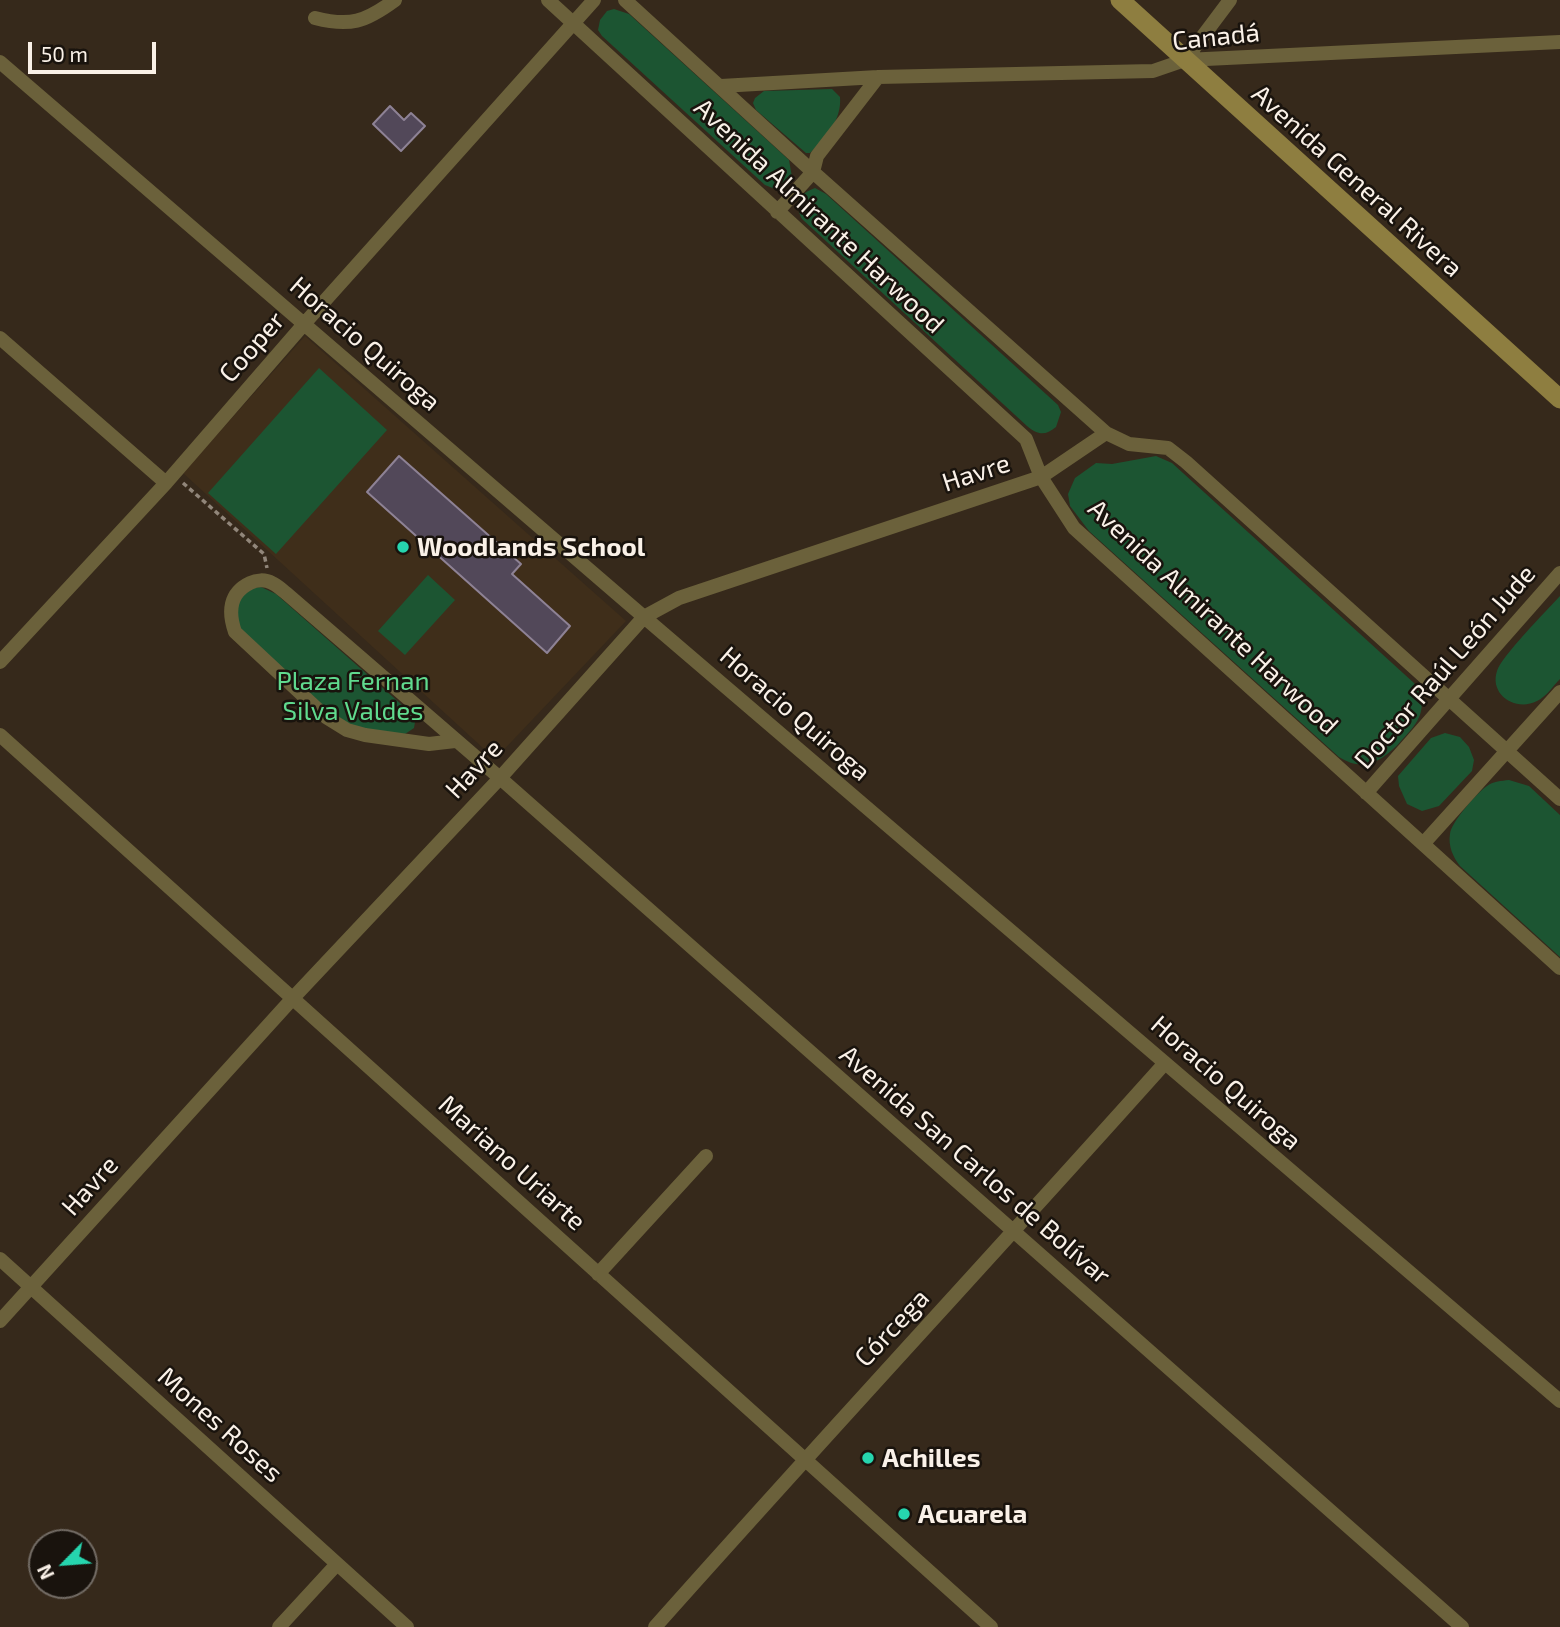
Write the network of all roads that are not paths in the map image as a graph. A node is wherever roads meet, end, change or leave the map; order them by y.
1 (395, 0) edge
2 (548, 0) edge
3 (594, 0) edge
4 (625, 0) edge
5 (1120, 0) edge
6 (1230, 0) edge
7 (315, 18) dead end
8 (573, 23) junction
9 (1560, 42) edge
10 (1185, 60) junction
11 (0, 62) edge
12 (878, 77) junction
13 (721, 86) junction
14 (813, 172) junction
15 (777, 212) junction
16 (304, 324) junction
17 (0, 338) edge
18 (1560, 399) edge
19 (1105, 433) junction
20 (1041, 477) junction
21 (170, 479) junction
22 (1560, 573) edge
23 (643, 617) junction
24 (0, 662) edge
25 (1560, 692) edge
26 (1448, 699) junction
27 (0, 735) edge
28 (455, 741) junction
29 (1507, 751) junction
30 (500, 778) junction
31 (1366, 793) junction
32 (1560, 799) edge
33 (1423, 844) junction
34 (1560, 968) edge
35 (293, 998) junction
36 (1165, 1063) junction
37 (706, 1156) dead end
38 (1014, 1232) junction
39 (0, 1259) edge
40 (598, 1274) junction
41 (32, 1287) junction
42 (0, 1321) edge
43 (1560, 1401) edge
44 (804, 1459) junction
45 (337, 1564) junction
46 (279, 1627) edge
47 (407, 1627) edge
48 (655, 1627) edge
49 (990, 1627) edge
50 (1462, 1627) edge

1 - 7 street
2 - 8 street, Avenida Almirante Harwood
3 - 8 street, Cooper
4 - 13 street, Avenida Almirante Harwood
5 - 10 main road, Avenida General Rivera
6 - 10 street
8 - 15 street, Avenida Almirante Harwood
8 - 16 street, Cooper
9 - 10 street, Canadá
10 - 12 street, Canadá
10 - 18 main road, Avenida General Rivera
11 - 16 street, Horacio Quiroga
12 - 13 street, Canadá
12 - 14 street
13 - 14 street, Avenida Almirante Harwood
14 - 15 street
14 - 19 street, Avenida Almirante Harwood
15 - 20 street, Avenida Almirante Harwood
16 - 21 street, Cooper
16 - 23 street, Horacio Quiroga
17 - 21 street
19 - 20 street, Havre
19 - 26 street, Avenida Almirante Harwood
20 - 23 street, Havre
20 - 31 street, Avenida Almirante Harwood
21 - 24 street, Cooper
22 - 26 street, Doctor Raúl León Jude
23 - 30 street, Havre
23 - 36 street, Horacio Quiroga
25 - 29 street
26 - 29 street, Avenida Almirante Harwood
26 - 31 street, Doctor Raúl León Jude
27 - 35 street, Mariano Uriarte
28 - 28 street, Avenida San Carlos de Bolívar
28 - 30 street, Avenida San Carlos de Bolívar
29 - 32 street, Avenida Almirante Harwood
29 - 33 street
30 - 35 street, Havre
30 - 38 street, Avenida San Carlos de Bolívar
31 - 33 street, Avenida Almirante Harwood
33 - 34 street, Avenida Almirante Harwood
35 - 40 street, Mariano Uriarte
35 - 41 street, Havre
36 - 38 street, Córcega
36 - 43 street, Horacio Quiroga
37 - 40 street
38 - 44 street, Córcega
38 - 50 street, Avenida San Carlos de Bolívar
39 - 41 street, Mones Roses
40 - 44 street, Mariano Uriarte
41 - 42 street, Havre
41 - 45 street, Mones Roses
44 - 48 street, Córcega
44 - 49 street, Mariano Uriarte
45 - 46 street
45 - 47 street, Mones Roses

